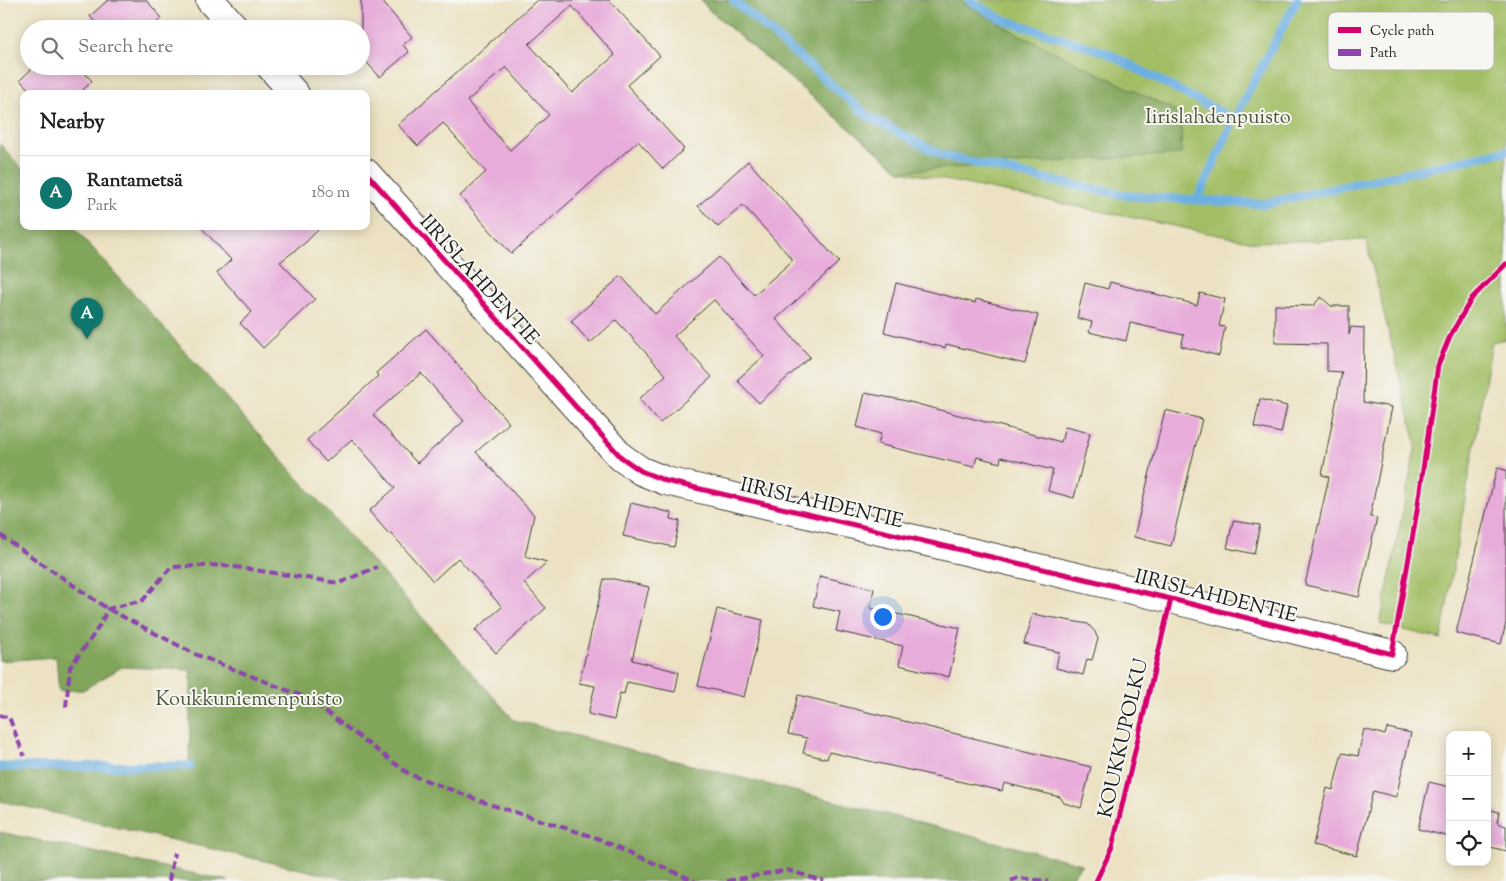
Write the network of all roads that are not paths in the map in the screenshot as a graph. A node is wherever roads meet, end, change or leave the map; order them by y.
1 (210, 0) edge
2 (228, 20) edge
3 (278, 75) edge
4 (291, 90) edge
5 (370, 178) edge
6 (1392, 654) dead end

1 - 2 street
3 - 4 street
5 - 6 street, IIRISLAHDENTIE

